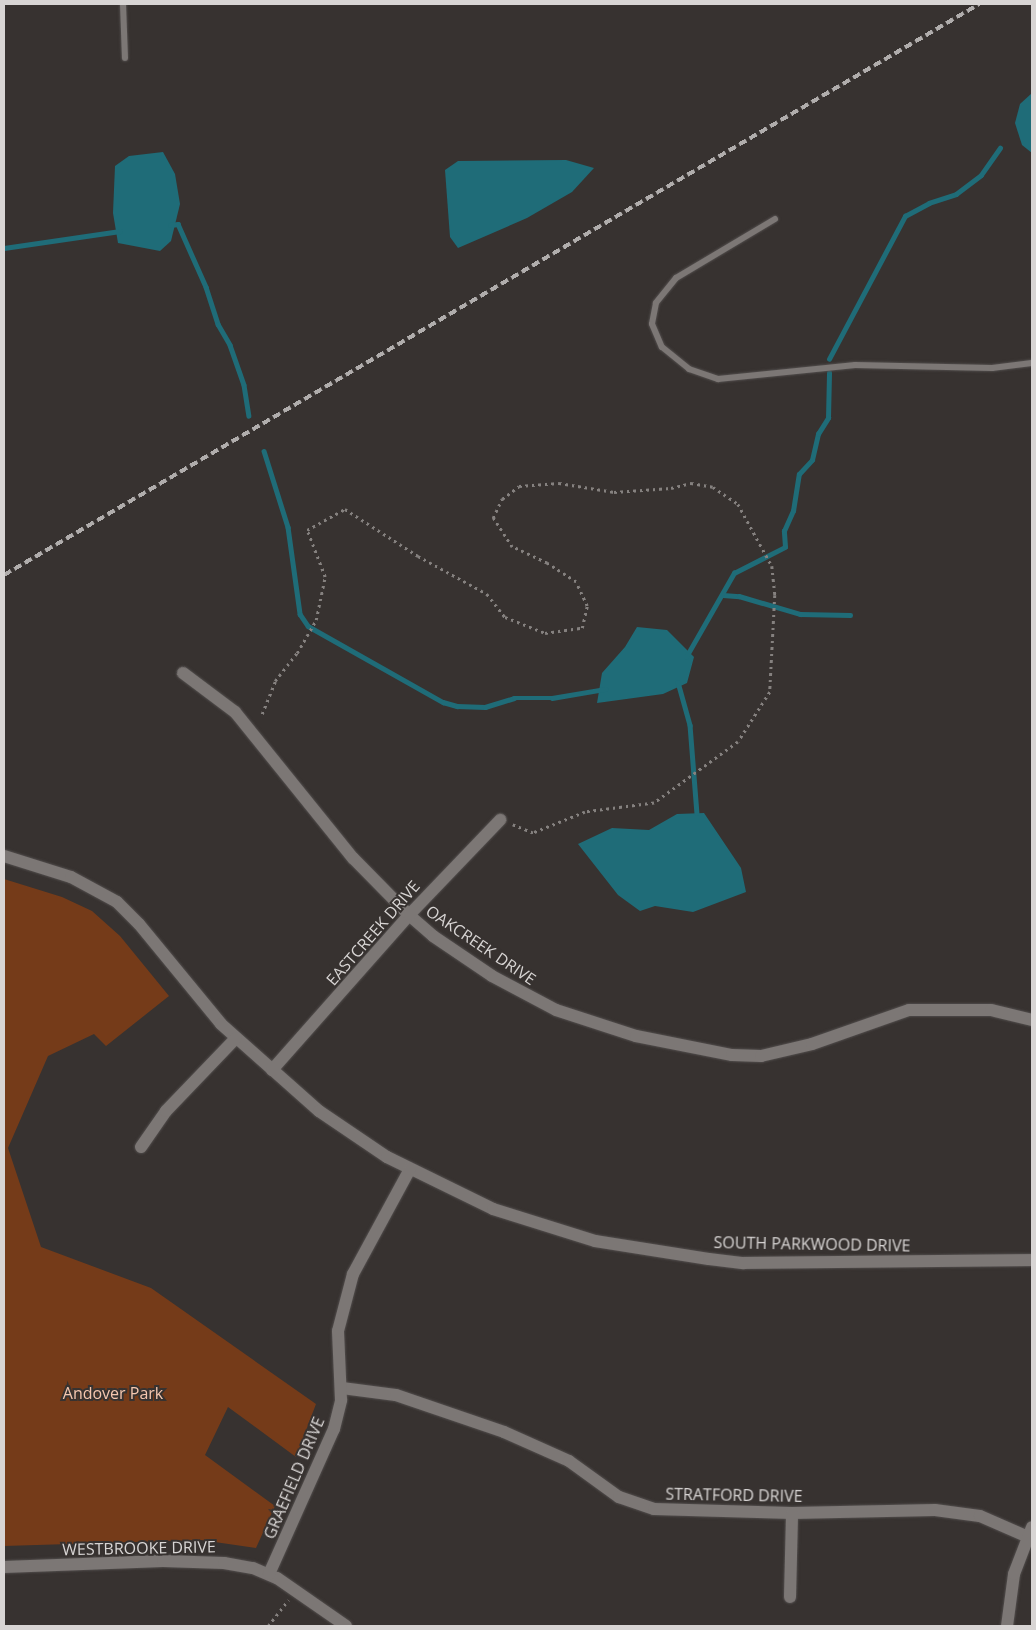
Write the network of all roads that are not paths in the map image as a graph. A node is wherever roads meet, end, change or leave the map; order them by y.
1 (124, 4) edge
2 (124, 58) dead end
3 (775, 219) dead end
4 (1032, 364) edge
5 (183, 673) dead end
6 (500, 820) road end
7 (4, 856) edge
8 (408, 915) junction
9 (1032, 1020) edge
10 (236, 1038) junction
11 (272, 1070) junction
12 (141, 1147) dead end
13 (410, 1169) junction
14 (1032, 1260) edge
15 (342, 1388) junction
16 (792, 1513) junction
17 (1029, 1531) edge
18 (4, 1567) edge
19 (269, 1574) junction
20 (790, 1597) dead end
21 (346, 1626) edge
22 (1007, 1626) edge

1 - 2 lane
3 - 4 lane
5 - 8 street, OAKCREEK DRIVE
6 - 8 street, EASTCREEK DRIVE
7 - 10 street, SOUTH PARKWOOD DRIVE
8 - 9 street, OAKCREEK DRIVE
8 - 11 street, EASTCREEK DRIVE
10 - 11 street, SOUTH PARKWOOD DRIVE
10 - 12 street
11 - 13 street, SOUTH PARKWOOD DRIVE
13 - 14 street, SOUTH PARKWOOD DRIVE
13 - 15 street, GRAEFIELD DRIVE
15 - 16 street, STRATFORD DRIVE
15 - 19 street, GRAEFIELD DRIVE
16 - 17 street, STRATFORD DRIVE
16 - 20 street
17 - 22 street
18 - 19 street, WESTBROOKE DRIVE
19 - 21 street, WESTBROOKE DRIVE

